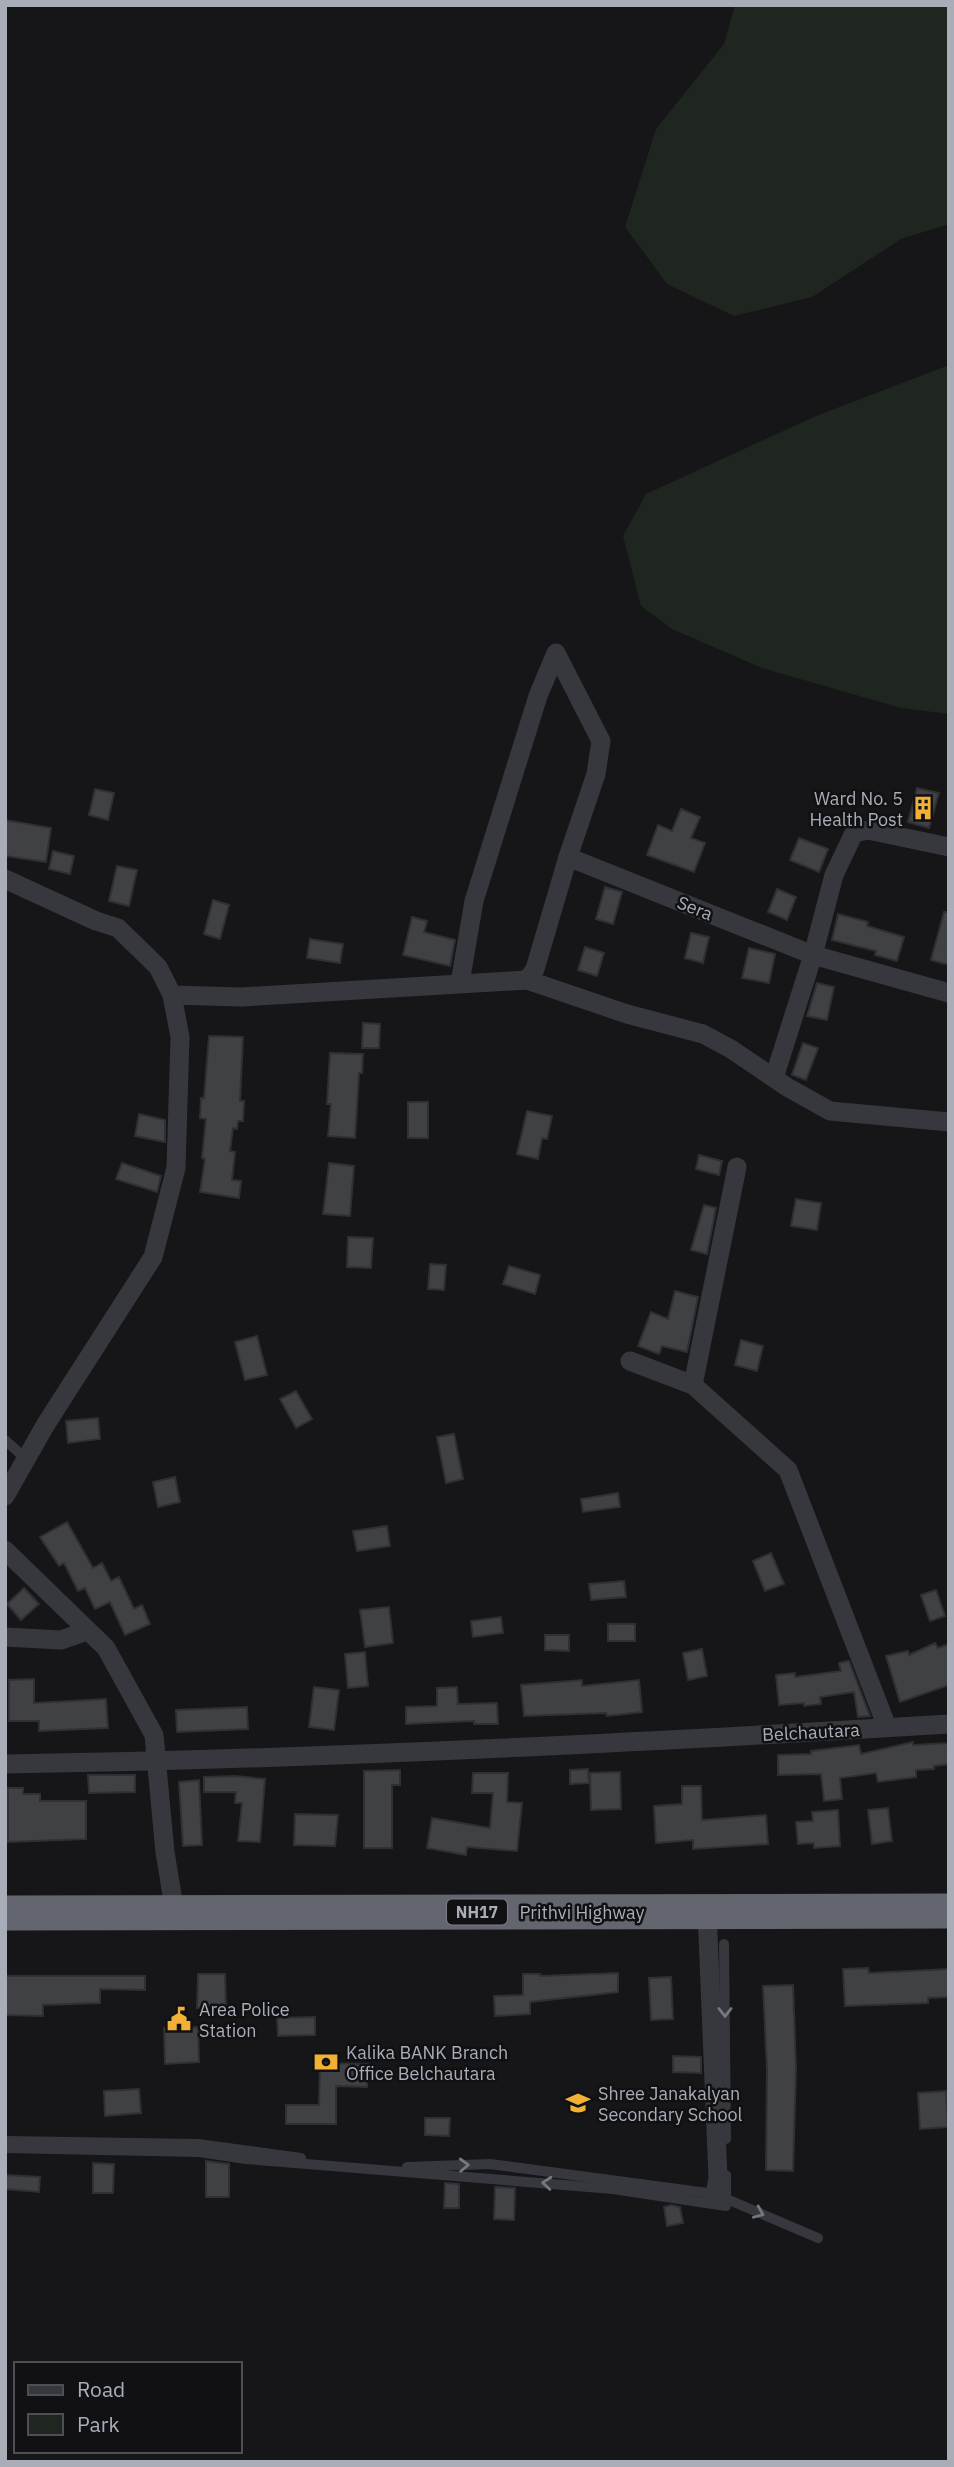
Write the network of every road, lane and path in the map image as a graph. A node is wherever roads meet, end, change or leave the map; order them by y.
1 (949, 847) edge
2 (568, 857) junction
3 (5, 879) edge
4 (813, 955) junction
5 (527, 980) junction
6 (460, 984) junction
7 (949, 993) edge
8 (172, 995) junction
9 (774, 1079) junction
10 (949, 1122) edge
11 (737, 1167) dead end
12 (630, 1361) dead end
13 (693, 1385) junction
14 (5, 1440) edge
15 (26, 1458) junction
16 (5, 1496) edge
17 (5, 1550) edge
18 (87, 1631) junction
19 (5, 1637) edge
20 (949, 1724) edge
21 (887, 1727) junction
22 (155, 1762) junction
23 (5, 1764) edge
24 (707, 1911) junction
25 (949, 1911) edge
26 (5, 1913) edge
27 (175, 1913) junction
28 (724, 1944) dead end
29 (5, 2141) edge
30 (5, 2148) edge
31 (715, 2194) junction
32 (818, 2238) dead end

1 - 4 street
2 - 4 street, Sera
2 - 5 street
2 - 6 street
3 - 8 street
4 - 7 street, Sera
4 - 9 street
5 - 6 street
5 - 9 street
6 - 8 street
8 - 15 street
9 - 10 street
11 - 13 street
12 - 13 street
13 - 21 street
14 - 15 lane
15 - 16 street
17 - 18 street
18 - 19 street
18 - 22 street
20 - 21 street, Belchautara
21 - 22 street, Belchautara
22 - 23 street, Belchautara
22 - 27 street
24 - 25 highway, Prithvi Highway / NH17
24 - 27 highway, Prithvi Highway / NH17
24 - 31 street
26 - 27 highway, Prithvi Highway / NH17
28 -> 30 lane
29 -> 31 lane
31 -> 32 lane

